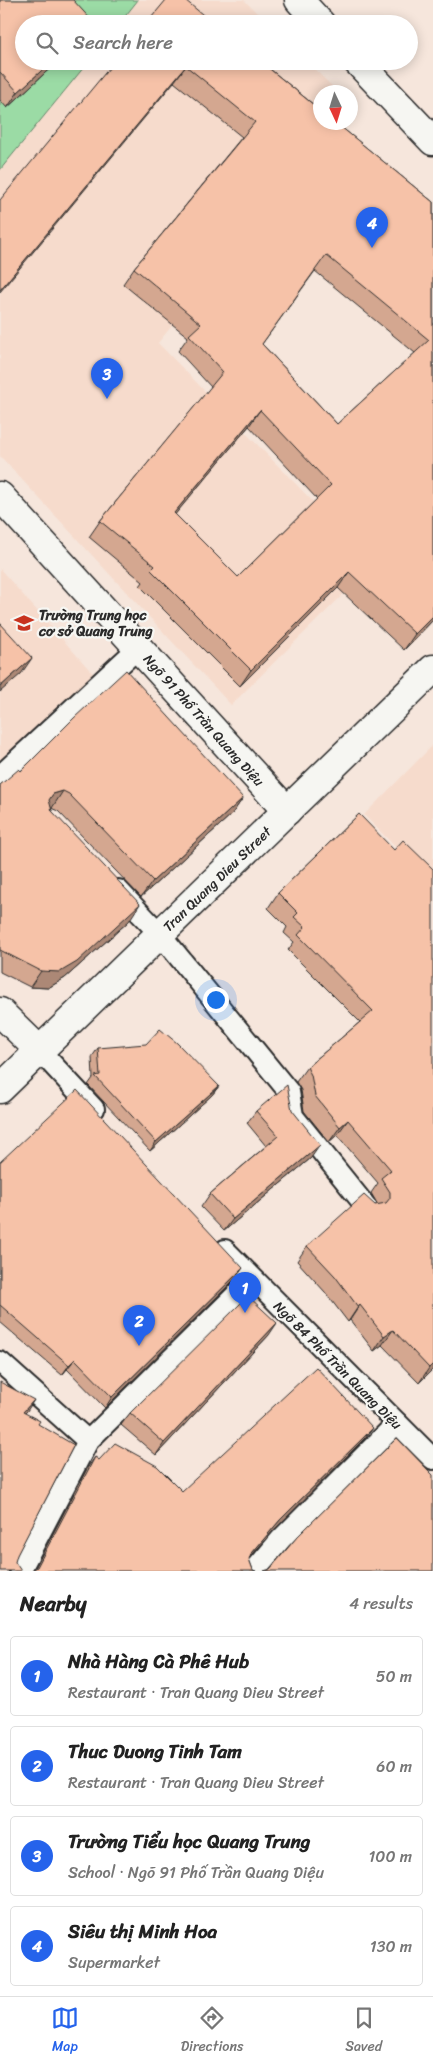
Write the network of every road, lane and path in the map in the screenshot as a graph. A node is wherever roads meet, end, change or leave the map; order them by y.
1 (299, 0) edge
2 (313, 15) edge
3 (365, 70) edge
4 (433, 142) edge
5 (0, 496) edge
6 (139, 647) junction
7 (433, 669) edge
8 (0, 776) edge
9 (287, 811) junction
10 (104, 876) edge
11 (160, 934) junction
12 (0, 1012) edge
13 (40, 1051) junction
14 (0, 1089) edge
15 (106, 1122) edge
16 (368, 1209) edge
17 (212, 1236) edge
18 (252, 1279) junction
19 (0, 1362) edge
20 (397, 1424) junction
21 (88, 1441) junction
22 (433, 1459) edge
23 (20, 1571) edge
24 (254, 1571) edge

1 - 2 street
3 - 4 street
5 - 6 street, Ngõ 91 Phố Trần Quang Diệu
6 - 8 lane
6 - 9 street, Ngõ 91 Phố Trần Quang Diệu
7 - 9 street, Tran Quang Dieu Street
9 - 11 street, Tran Quang Dieu Street
10 - 11 lane
11 - 13 street, Tran Quang Dieu Street
11 - 16 lane
12 - 13 street
13 - 14 street, Tran Quang Dieu Street
13 - 15 lane
17 - 18 lane, Ngõ 84 Phố Trần Quang Diệu
18 - 20 lane, Ngõ 84 Phố Trần Quang Diệu
18 - 21 lane
19 - 21 lane
20 - 22 lane, Ngõ 84 Phố Trần Quang Diệu
20 - 24 lane
21 - 23 lane

